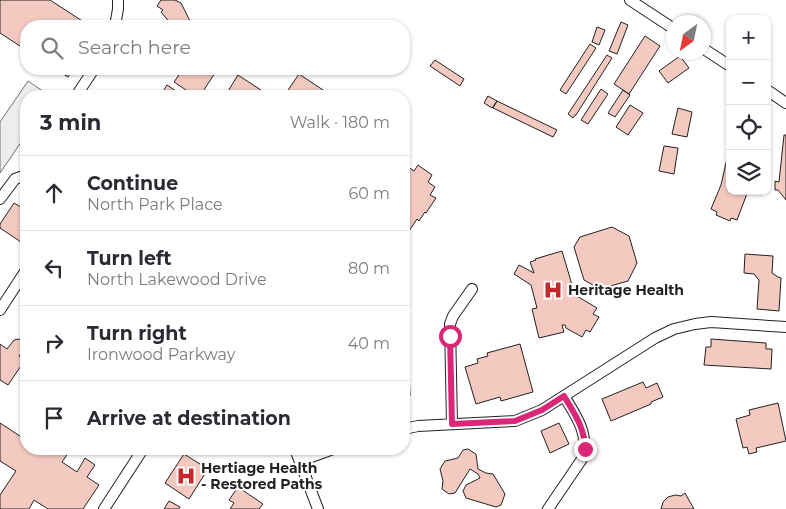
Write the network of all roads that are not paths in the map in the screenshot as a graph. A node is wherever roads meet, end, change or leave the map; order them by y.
1 (118, 0) edge
2 (630, 0) edge
3 (116, 20) edge
4 (666, 24) edge
5 (711, 54) edge
6 (726, 63) edge
7 (90, 75) edge
8 (80, 90) edge
9 (771, 93) edge
10 (786, 103) edge
11 (20, 177) edge
12 (0, 199) edge
13 (20, 279) edge
14 (472, 288) dead end
15 (0, 310) edge
16 (786, 327) edge
17 (564, 396) junction
18 (452, 424) junction
19 (410, 428) edge
20 (139, 455) edge
21 (298, 455) edge
22 (317, 455) edge
23 (300, 461) junction
24 (104, 509) edge
25 (318, 509) edge
26 (548, 509) edge

1 - 3 street
2 - 4 street
5 - 6 street
7 - 8 street
9 - 10 street
11 - 12 street
13 - 15 street
14 - 18 street
16 - 17 street
17 - 18 street
17 - 26 street
18 - 19 street
20 - 24 street
21 - 23 street
22 - 23 street
23 - 25 street

